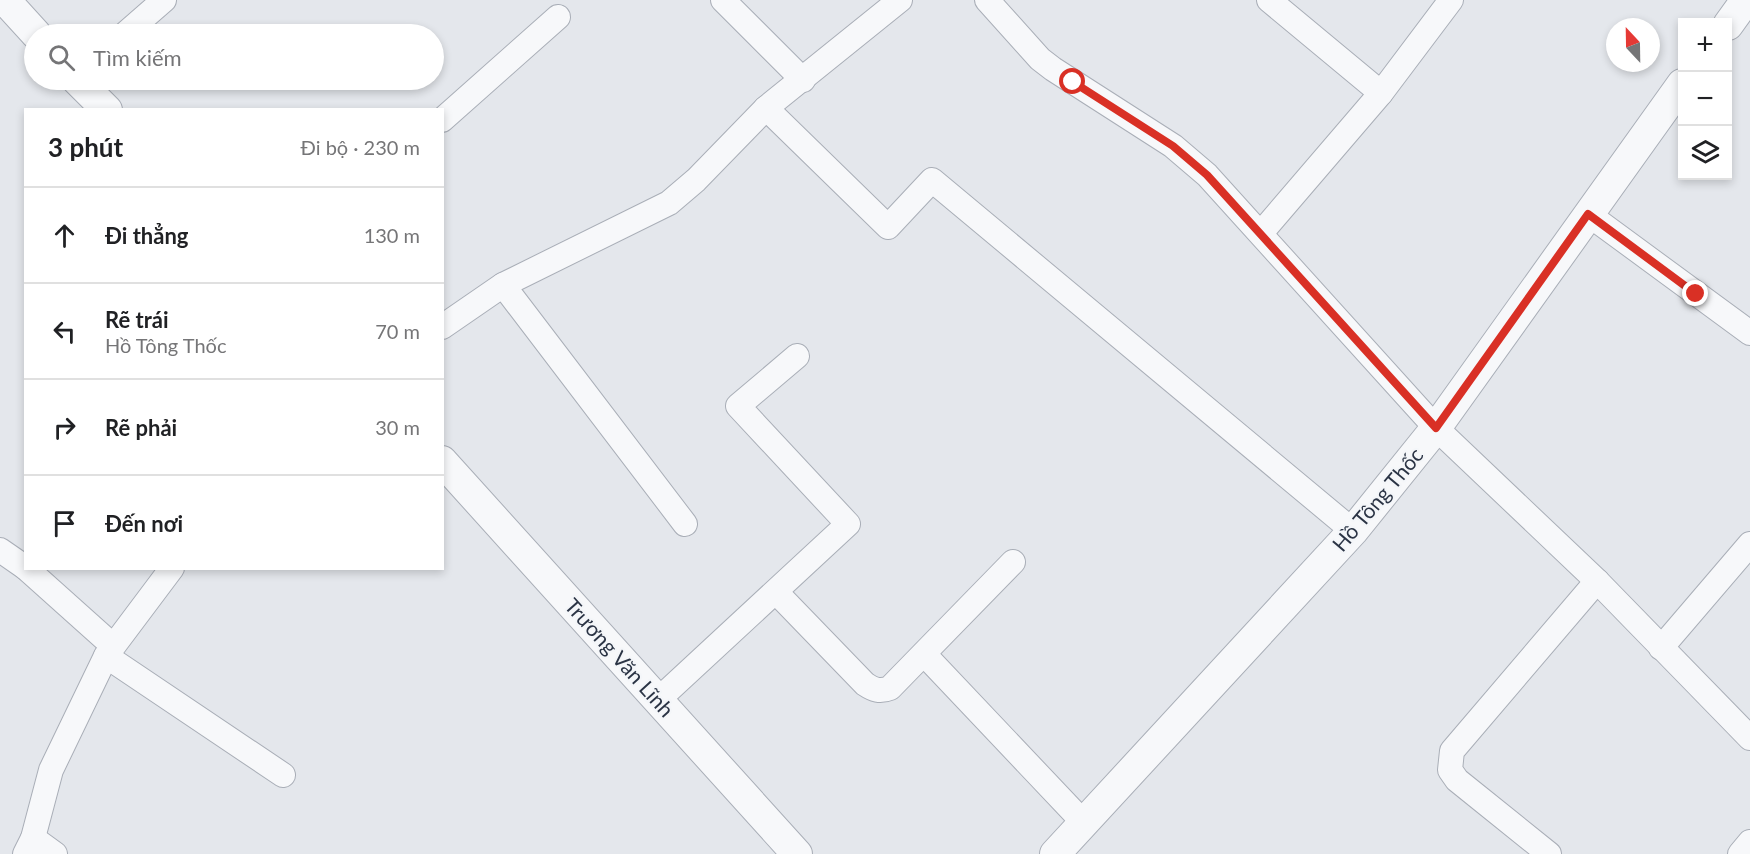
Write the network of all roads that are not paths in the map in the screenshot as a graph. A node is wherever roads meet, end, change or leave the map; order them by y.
1 (5, 0) edge
2 (164, 0) edge
3 (723, 0) edge
4 (900, 0) edge
5 (987, 0) edge
6 (1269, 0) edge
7 (1451, 0) edge
8 (1746, 0) edge
9 (558, 17) dead end
10 (1732, 19) edge
11 (27, 24) edge
12 (136, 24) edge
13 (803, 80) junction
14 (87, 90) edge
15 (1678, 91) edge
16 (1381, 93) junction
17 (105, 108) edge
18 (766, 108) junction
19 (444, 118) edge
20 (1588, 214) junction
21 (1261, 233) junction
22 (503, 285) junction
23 (444, 326) edge
24 (1750, 333) edge
25 (797, 356) dead end
26 (1436, 428) junction
27 (444, 463) edge
28 (685, 524) dead end
29 (1353, 531) junction
30 (1750, 544) edge
31 (0, 550) edge
32 (1013, 562) dead end
33 (24, 567) edge
34 (28, 570) edge
35 (170, 570) edge
36 (1597, 581) junction
37 (776, 592) junction
38 (1661, 648) junction
39 (109, 650) junction
40 (924, 654) junction
41 (658, 700) junction
42 (1750, 738) edge
43 (283, 775) dead end
44 (1084, 823) junction
45 (1750, 842) edge
46 (29, 846) edge
47 (55, 854) edge
48 (797, 854) edge
49 (1055, 854) edge
50 (1549, 854) edge
51 (1740, 854) edge

1 - 11 street
2 - 12 street
3 - 13 street
4 - 13 street
5 - 21 street
6 - 16 street
7 - 16 street
8 - 10 street
9 - 19 street
13 - 18 street
14 - 17 street
15 - 20 street, Hồ Tông Thốc
16 - 21 street
18 - 22 street
18 - 29 street
20 - 24 street
20 - 26 street, Hồ Tông Thốc
21 - 26 street
22 - 23 street
22 - 28 street
25 - 37 street
26 - 29 street, Hồ Tông Thốc
26 - 36 street
27 - 41 street, Trương Văn Lĩnh
29 - 44 street, Hồ Tông Thốc
30 - 38 street
31 - 33 street
32 - 40 street
34 - 39 street
35 - 39 street
36 - 38 street
36 - 50 street
37 - 40 street
37 - 41 street
38 - 42 street
39 - 43 street
39 - 46 street
40 - 44 street
41 - 48 street, Trương Văn Lĩnh
44 - 49 street, Hồ Tông Thốc
45 - 51 street
46 - 47 street

